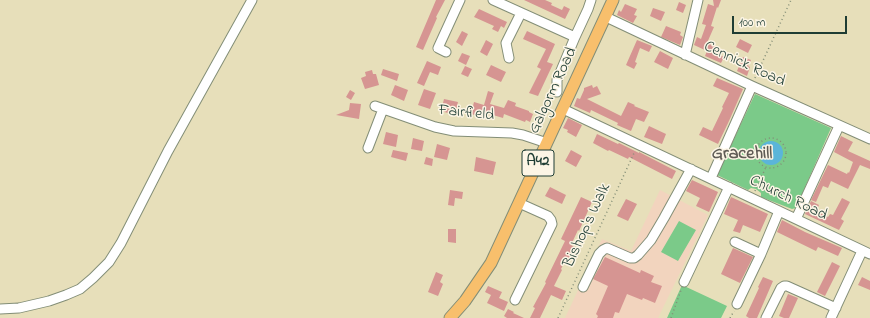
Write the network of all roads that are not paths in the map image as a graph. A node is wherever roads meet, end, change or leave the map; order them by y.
1 (252, 0) edge
2 (460, 0) edge
3 (493, 0) edge
4 (591, 0) edge
5 (613, 0) edge
6 (698, 0) edge
7 (521, 13) junction
8 (606, 17) junction
9 (575, 37) junction
10 (446, 52) dead end
11 (685, 54) junction
12 (509, 58) dead end
13 (752, 86) junction
14 (557, 92) dead end
15 (563, 109) junction
16 (839, 126) junction
17 (870, 139) edge
18 (547, 143) junction
19 (368, 148) dead end
20 (691, 169) junction
21 (711, 178) junction
22 (729, 187) junction
23 (519, 203) junction
24 (779, 211) junction
25 (796, 220) junction
26 (735, 242) dead end
27 (866, 252) edge
28 (761, 254) junction
29 (684, 282) road end
30 (584, 287) dead end
31 (515, 300) dead end
32 (737, 304) dead end
33 (836, 308) junction
34 (0, 309) edge
35 (450, 318) edge
36 (766, 318) edge
37 (831, 318) edge

1 - 34 street
2 - 10 street
3 - 7 street
4 - 9 street
5 - 8 main road, Galgorm Road / A42
6 - 11 street
7 - 9 street
7 - 12 street
8 - 11 street, Cennick Road
8 - 15 main road, Galgorm Road / A42
9 - 14 street
11 - 13 street, Cennick Road
13 - 16 street, Cennick Road
13 - 21 street
15 - 18 main road, Galgorm Road / A42
15 - 20 street, Church Road
16 - 17 street, Cennick Road
16 - 25 street
18 - 19 street, Fairfield
18 - 23 main road, Galgorm Road / A42
20 - 21 street, Church Road
20 - 30 street
21 - 22 street, Church Road
22 - 24 street, Church Road
22 - 29 street
23 - 31 street
23 - 35 main road, Galgorm Road / A42
24 - 25 street, Church Road
24 - 28 street
25 - 27 street, Church Road
26 - 28 street
27 - 33 street
28 - 32 street
33 - 36 street
33 - 37 street

